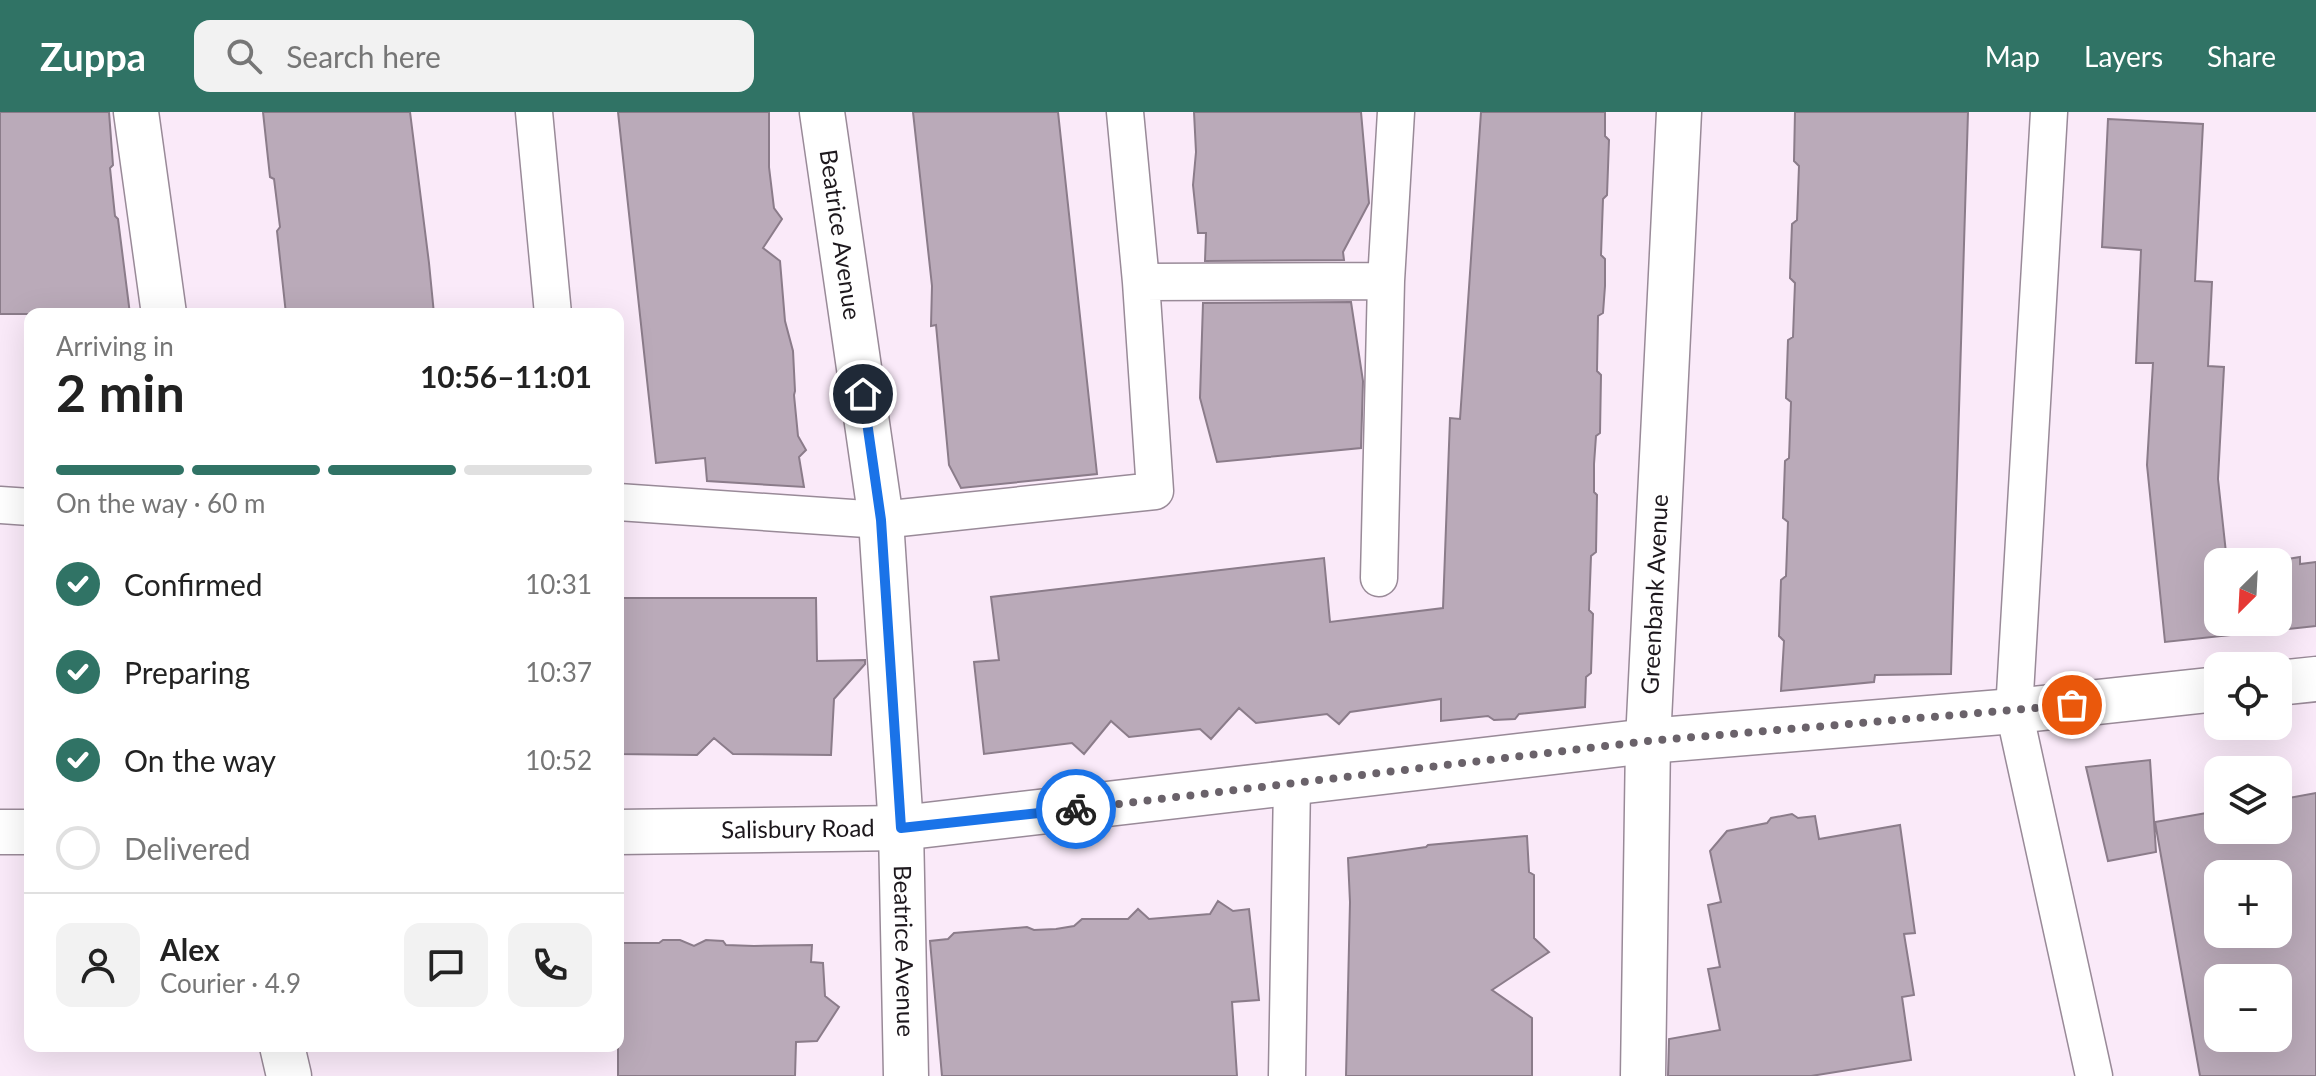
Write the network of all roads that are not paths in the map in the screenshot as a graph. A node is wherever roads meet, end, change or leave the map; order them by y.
1 (136, 112) edge
2 (534, 112) edge
3 (822, 112) edge
4 (1125, 112) edge
5 (1396, 112) edge
6 (1679, 112) edge
7 (2049, 112) edge
8 (1386, 281) junction
9 (1141, 282) junction
10 (163, 308) edge
11 (552, 308) edge
12 (624, 502) edge
13 (0, 505) edge
14 (24, 507) edge
15 (881, 520) junction
16 (1379, 578) dead end
17 (2316, 679) edge
18 (2292, 682) edge
19 (2204, 691) edge
20 (2014, 711) junction
21 (1648, 741) junction
22 (1292, 784) junction
23 (901, 828) junction
24 (0, 832) edge
25 (24, 832) edge
26 (624, 832) edge
27 (283, 1052) edge
28 (289, 1076) edge
29 (906, 1076) edge
30 (1287, 1076) edge
31 (1643, 1076) edge
32 (2094, 1076) edge

1 - 10 street
2 - 11 lane
3 - 15 street, Beatrice Avenue
4 - 9 lane
5 - 8 lane
6 - 21 street, Greenbank Avenue
7 - 20 lane
8 - 9 lane
8 - 16 lane
9 - 15 lane
12 - 15 lane
13 - 14 lane
15 - 23 street, Beatrice Avenue
17 - 18 street
19 - 20 street, Salisbury Road
20 - 21 street, Salisbury Road
20 - 32 lane
21 - 22 street, Salisbury Road
21 - 31 street, Greenbank Avenue
22 - 23 street, Salisbury Road
22 - 30 lane
23 - 26 street, Salisbury Road
23 - 29 street, Beatrice Avenue
24 - 25 street
27 - 28 street

